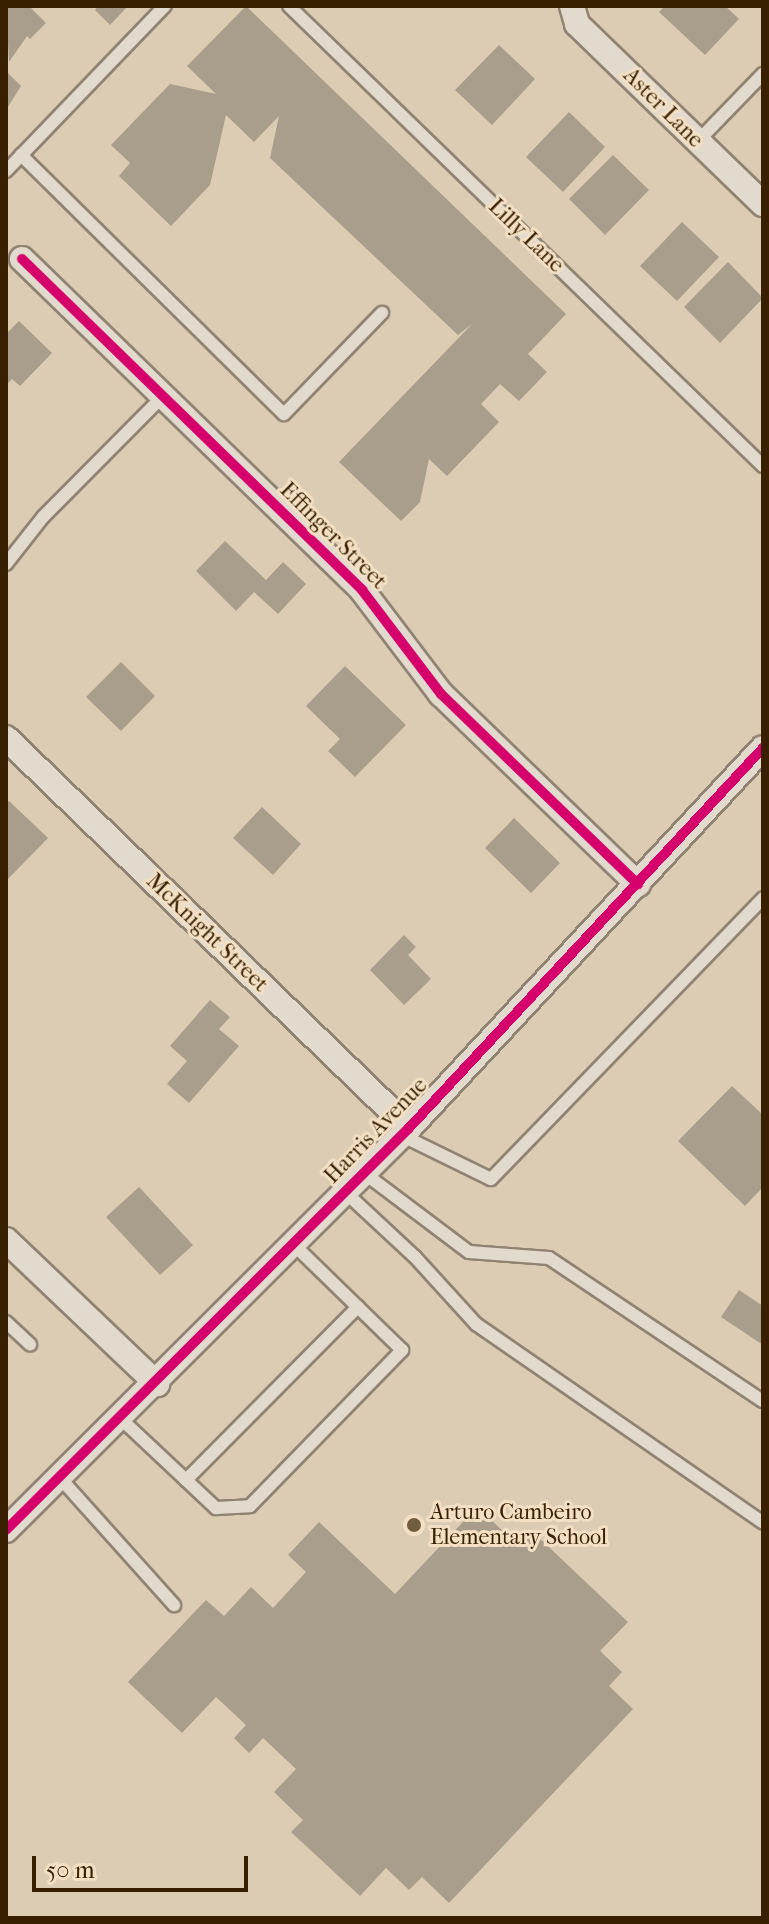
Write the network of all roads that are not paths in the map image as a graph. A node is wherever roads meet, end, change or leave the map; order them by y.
1 (165, 6) edge
2 (289, 6) edge
3 (572, 6) edge
4 (763, 74) edge
5 (697, 142) junction
6 (21, 155) junction
7 (6, 171) edge
8 (763, 204) edge
9 (22, 259) dead end
10 (382, 313) dead end
11 (163, 396) junction
12 (763, 466) edge
13 (6, 564) edge
14 (6, 738) edge
15 (763, 748) edge
16 (638, 884) junction
17 (763, 898) edge
18 (405, 1131) junction
19 (364, 1173) junction
20 (345, 1192) junction
21 (6, 1240) edge
22 (294, 1245) junction
23 (358, 1307) junction
24 (6, 1322) edge
25 (30, 1344) dead end
26 (157, 1384) junction
27 (763, 1401) edge
28 (120, 1418) junction
29 (60, 1478) junction
30 (186, 1480) junction
31 (763, 1523) edge
32 (6, 1530) edge
33 (174, 1605) dead end

1 - 6 lane
2 - 12 lane, Lilly Lane
3 - 5 street, Aster Lane
4 - 5 lane
5 - 8 street, Aster Lane
6 - 7 lane
6 - 10 lane
9 - 11 street, Effinger Street
11 - 13 lane
11 - 16 street, Effinger Street
14 - 18 street, McKnight Street
15 - 16 street, Harris Avenue
16 - 18 street, Harris Avenue
17 - 18 lane
18 - 19 street, Harris Avenue
19 - 20 street, Harris Avenue
19 - 27 lane
20 - 22 street, Harris Avenue
20 - 31 lane
21 - 26 street
22 - 23 lane
22 - 26 street, Harris Avenue
23 - 30 lane
23 - 30 lane
24 - 25 lane
26 - 28 street, Harris Avenue
28 - 29 street, Harris Avenue
28 - 30 lane
29 - 32 street, Harris Avenue
29 - 33 lane

